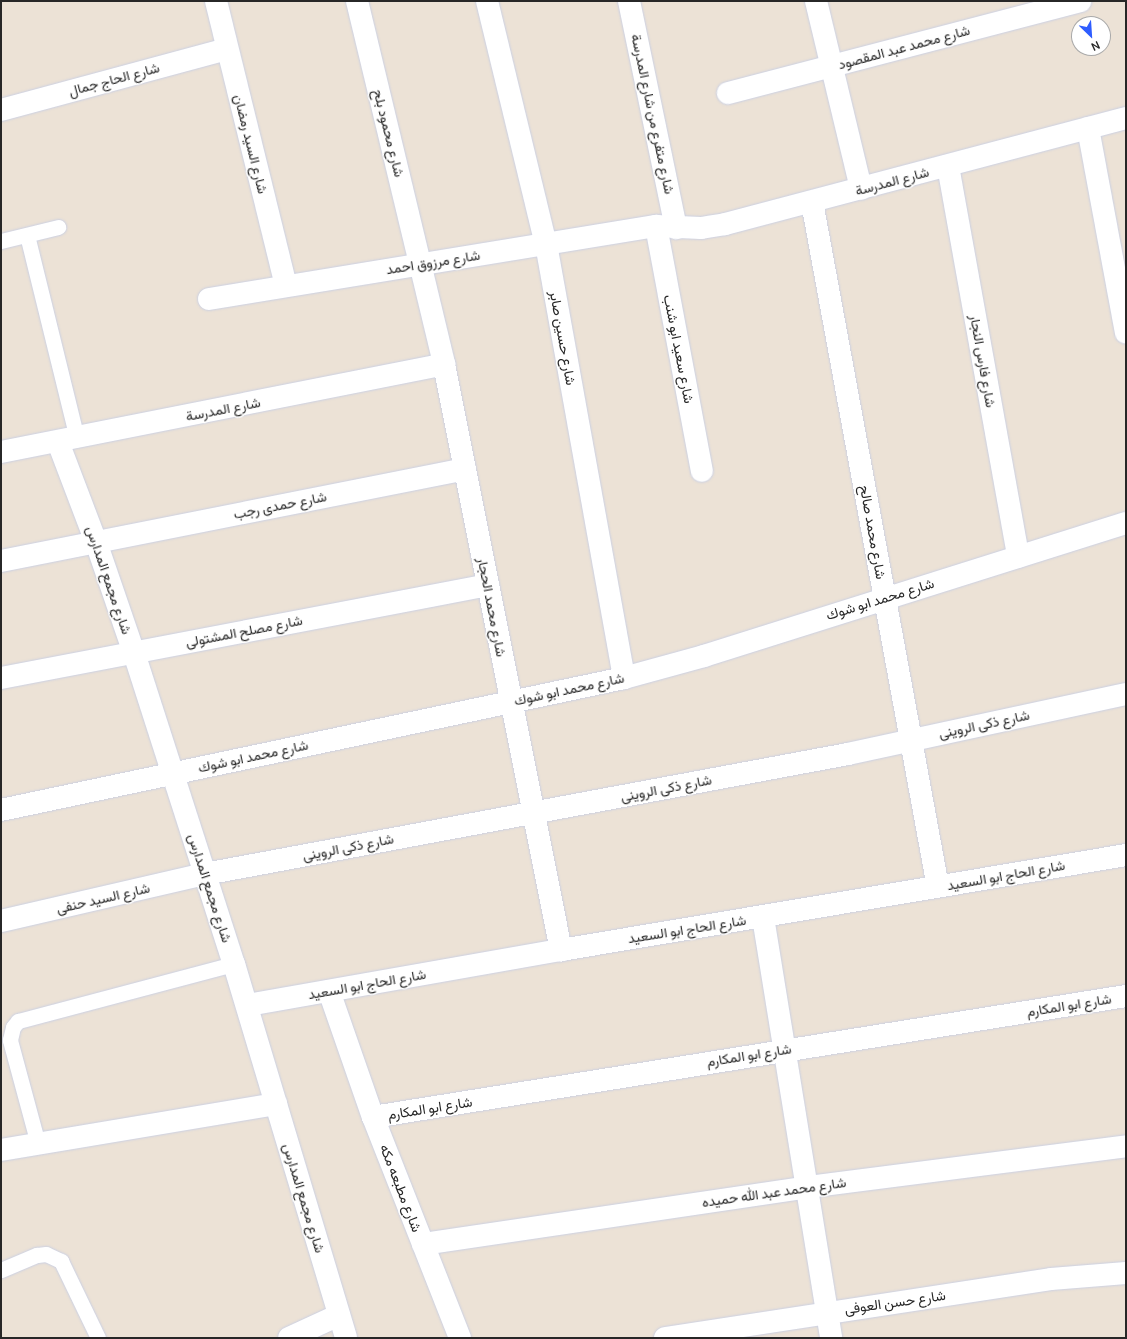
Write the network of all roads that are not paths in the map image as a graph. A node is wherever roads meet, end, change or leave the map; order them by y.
1 (216, 1) edge
2 (357, 1) edge
3 (487, 1) edge
4 (629, 1) edge
5 (816, 1) edge
6 (1080, 1) edge
7 (228, 49) junction
8 (832, 66) junction
9 (728, 93) dead end
10 (1, 110) edge
11 (1126, 118) edge
12 (1088, 128) junction
13 (948, 166) junction
14 (861, 189) junction
15 (812, 202) junction
16 (58, 227) dead end
17 (666, 227) junction
18 (27, 234) junction
19 (1, 241) edge
20 (546, 244) junction
21 (420, 264) junction
22 (286, 286) junction
23 (210, 299) dead end
24 (1126, 333) edge
25 (444, 364) junction
26 (68, 440) junction
27 (1, 452) edge
28 (465, 469) junction
29 (702, 471) dead end
30 (1126, 523) edge
31 (96, 542) junction
32 (1018, 557) junction
33 (1, 561) edge
34 (488, 584) junction
35 (885, 598) junction
36 (134, 653) junction
37 (1, 678) edge
38 (624, 678) junction
39 (1126, 694) edge
40 (511, 702) junction
41 (911, 740) junction
42 (173, 773) junction
43 (1, 810) edge
44 (533, 812) junction
45 (1126, 854) edge
46 (205, 874) junction
47 (938, 887) junction
48 (763, 917) junction
49 (1, 921) edge
50 (561, 950) junction
51 (234, 964) junction
52 (329, 991) junction
53 (1126, 996) edge
54 (248, 1005) junction
55 (784, 1050) junction
56 (276, 1104) junction
57 (373, 1117) junction
58 (38, 1144) junction
59 (1126, 1146) edge
60 (1, 1150) edge
61 (808, 1187) junction
62 (423, 1244) junction
63 (1, 1270) edge
64 (1126, 1273) edge
65 (827, 1311) junction
66 (339, 1315) junction
67 (98, 1338) edge
68 (289, 1338) edge
69 (346, 1338) edge
70 (460, 1338) edge
71 (665, 1338) edge
72 (831, 1338) edge

1 - 7 street, شارع السيد رمضان
2 - 21 street, شارع محمود بلح
3 - 20 street, شارع حسين صابر
4 - 17 street, شارع متفرع من شارع المدرسة
5 - 8 street
6 - 8 street, شارع محمد عبد المقصود
7 - 10 street, شارع الحاج جمال
7 - 22 street, شارع السيد رمضان
8 - 9 street, شارع محمد عبد المقصود
8 - 14 street
11 - 12 street, شارع المدرسة
12 - 13 street, شارع المدرسة
12 - 24 street
13 - 14 street, شارع المدرسة
13 - 32 street, شارع فارس النجار
14 - 15 street, شارع المدرسة
15 - 17 street, شارع المدرسة
15 - 35 street, شارع محمد صالح
16 - 18 lane
17 - 20 street, شارع مرزوق احمد
17 - 29 street, شارع سعيد ابو شنب
18 - 19 lane
18 - 26 lane
20 - 21 street, شارع مرزوق احمد
20 - 38 street, شارع حسين صابر
21 - 22 street, شارع مرزوق احمد
21 - 25 street, شارع محمد الحجار
22 - 23 street, شارع مرزوق احمد
25 - 26 street, شارع المدرسة
25 - 28 street, شارع محمد الحجار
26 - 27 street, شارع المدرسة
26 - 31 street, شارع مجمع المدارس
28 - 31 street, شارع حمدى رجب
28 - 34 street, شارع محمد الحجار
30 - 32 street, شارع محمد ابو شوك
31 - 33 street, شارع حمدى رجب
31 - 36 street, شارع مجمع المدارس
32 - 35 street, شارع محمد ابو شوك
34 - 36 street, شارع مصلح المشتولى
34 - 40 street, شارع محمد الحجار
35 - 38 street, شارع محمد ابو شوك
35 - 41 street, شارع محمد صالح
36 - 37 street, شارع مصلح المشتولى
36 - 42 street, شارع مجمع المدارس
38 - 40 street, شارع محمد ابو شوك
39 - 41 street, شارع ذكى الروينى
40 - 42 street, شارع محمد ابو شوك
40 - 44 street, شارع محمد الحجار
41 - 44 street, شارع ذكى الروينى
41 - 47 street, شارع محمد صالح
42 - 43 street, شارع محمد ابو شوك
42 - 46 street, شارع مجمع المدارس
44 - 46 street, شارع ذكى الروينى
44 - 50 street, شارع محمد الحجار
45 - 47 street, شارع الحاج ابو السعيد
46 - 49 street, شارع السيد حنفى
46 - 51 street, شارع مجمع المدارس
47 - 48 street, شارع الحاج ابو السعيد
48 - 50 street, شارع الحاج ابو السعيد
48 - 55 street
50 - 52 street, شارع الحاج ابو السعيد
51 - 54 street, شارع مجمع المدارس
51 - 58 lane
52 - 54 street, شارع الحاج ابو السعيد
52 - 57 street, شارع مطبعه مكه
53 - 55 street, شارع ابو المكارم
54 - 56 street, شارع مجمع المدارس
55 - 57 street, شارع ابو المكارم
55 - 61 street
56 - 58 street
56 - 66 street, شارع مجمع المدارس
57 - 62 street, شارع مطبعه مكه
58 - 60 street
59 - 61 street, شارع محمد عبد الله حميده
61 - 62 street, شارع محمد عبد الله حميده
61 - 65 street
62 - 70 street, شارع مطبعه مكه
63 - 67 lane
64 - 65 street, شارع حسن العوفى
65 - 71 street, شارع حسن العوفى
65 - 72 street
66 - 68 street
66 - 69 street, شارع مجمع المدارس

